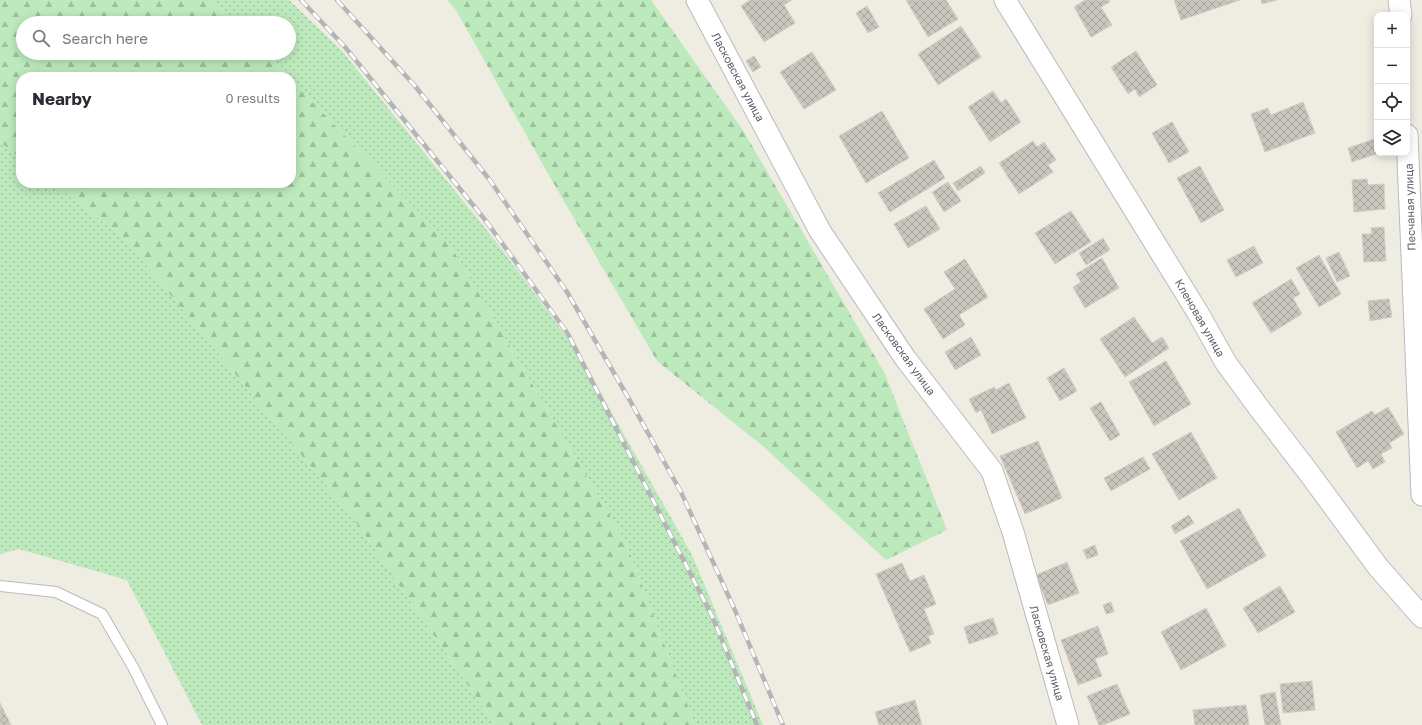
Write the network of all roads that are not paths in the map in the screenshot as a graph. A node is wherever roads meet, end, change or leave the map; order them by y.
1 (697, 0) edge
2 (1005, 0) edge
3 (1400, 0) edge
4 (1400, 12) edge
5 (1408, 156) edge
6 (1422, 495) edge
7 (0, 586) edge
8 (1422, 616) edge
9 (162, 725) edge
10 (1068, 725) edge

1 - 10 street, Ласковская улица
2 - 8 street, Кленовая улица
3 - 4 street
5 - 6 street, Песчаная улица
7 - 9 lane

